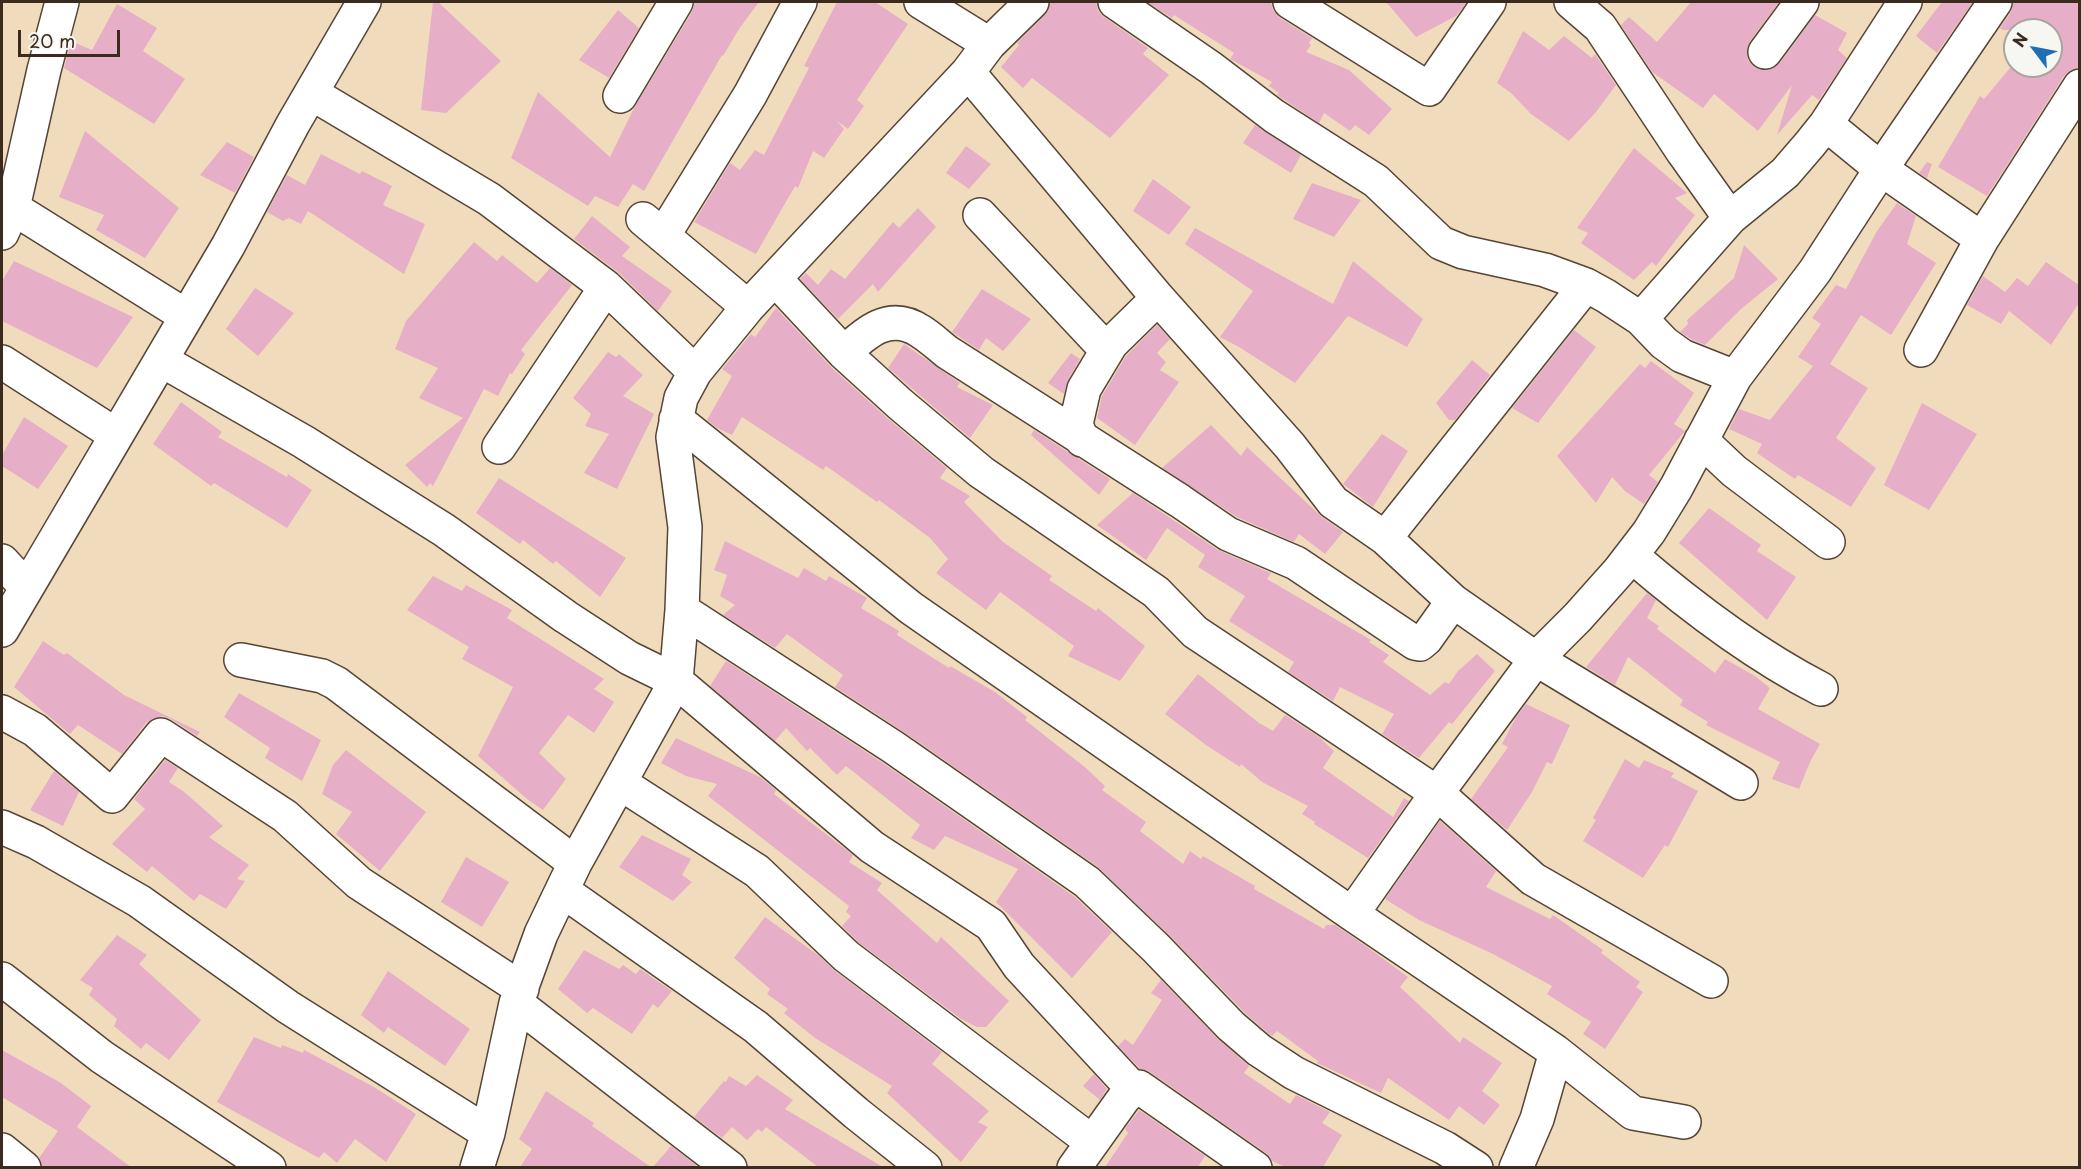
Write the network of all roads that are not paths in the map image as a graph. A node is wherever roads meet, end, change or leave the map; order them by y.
1 (62, 2) edge
2 (364, 2) edge
3 (676, 2) edge
4 (800, 2) edge
5 (921, 2) edge
6 (1032, 2) edge
7 (1116, 2) edge
8 (1293, 2) edge
9 (1489, 2) edge
10 (1571, 2) edge
11 (1802, 2) edge
12 (1905, 2) edge
13 (1995, 2) edge
14 (989, 44) junction
15 (1765, 52) dead end
16 (968, 72) junction
17 (2079, 86) edge
18 (311, 93) junction
19 (620, 96) dead end
20 (1826, 124) junction
21 (1881, 168) junction
22 (980, 215) dead end
23 (1730, 218) junction
24 (7, 221) edge
25 (1982, 239) junction
26 (776, 280) junction
27 (1586, 285) junction
28 (606, 287) junction
29 (1158, 298) junction
30 (748, 307) junction
31 (186, 316) junction
32 (1641, 319) junction
33 (1111, 344) junction
34 (1921, 350) dead end
35 (844, 353) junction
36 (161, 360) junction
37 (2, 362) edge
38 (695, 372) junction
39 (1735, 377) junction
40 (676, 419) junction
41 (116, 435) junction
42 (1082, 440) junction
43 (1701, 440) junction
44 (499, 447) dead end
45 (1385, 538) junction
46 (1828, 542) dead end
47 (1632, 556) junction
48 (2, 561) edge
49 (26, 587) junction
50 (1453, 601) junction
51 (682, 610) junction
52 (2, 630) edge
53 (1536, 659) junction
54 (241, 660) dead end
55 (676, 681) junction
56 (1821, 689) dead end
57 (2, 712) edge
58 (620, 783) junction
59 (1741, 783) dead end
60 (1437, 793) junction
61 (2, 827) edge
62 (569, 877) junction
63 (1352, 914) junction
64 (2, 979) edge
65 (1711, 981) dead end
66 (519, 996) junction
67 (1556, 1052) junction
68 (1132, 1089) junction
69 (1684, 1122) dead end
70 (488, 1133) junction
71 (2, 1150) edge
72 (1083, 1155) edge
73 (24, 1167) edge
74 (269, 1167) edge
75 (478, 1167) edge
76 (730, 1167) edge
77 (925, 1167) edge
78 (1255, 1167) edge
79 (1476, 1167) edge
80 (1516, 1167) edge

1 - 24 street
2 - 18 street
3 - 19 street
4 - 30 street
5 - 14 street
6 - 14 street
7 - 27 street
8 - 9 street
10 - 23 street
11 - 15 street
12 - 20 street
13 - 21 street
14 - 16 street
16 - 26 street
16 - 29 street
17 - 25 street
18 - 28 street
18 - 31 street
20 - 21 street
20 - 23 street
21 - 25 street
21 - 39 street
22 - 33 street
23 - 32 street
24 - 31 street
25 - 34 street
26 - 30 street
26 - 35 street
27 - 32 street
27 - 45 street
28 - 38 street
28 - 44 street
29 - 33 street
29 - 45 street
30 - 38 street
31 - 36 street
32 - 39 street
33 - 42 street
35 - 42 street
35 - 60 street
36 - 41 street
36 - 55 street
37 - 41 street
38 - 40 street
39 - 43 street
40 - 51 street
40 - 63 street
41 - 49 street
42 - 50 street
43 - 46 street
43 - 47 street
45 - 50 street
47 - 53 street
47 - 56 street
48 - 49 street
49 - 52 street
50 - 53 street
51 - 55 street
51 - 79 street
53 - 59 street
53 - 60 street
54 - 62 street
55 - 58 street
55 - 68 street
57 - 66 street
58 - 62 street
58 - 72 street
60 - 63 street
60 - 65 street
61 - 70 street
62 - 66 street
62 - 77 street
63 - 67 street
64 - 74 street
66 - 70 street
66 - 76 street
67 - 69 street
67 - 80 street
68 - 72 street
68 - 78 street
70 - 75 street
71 - 73 street

